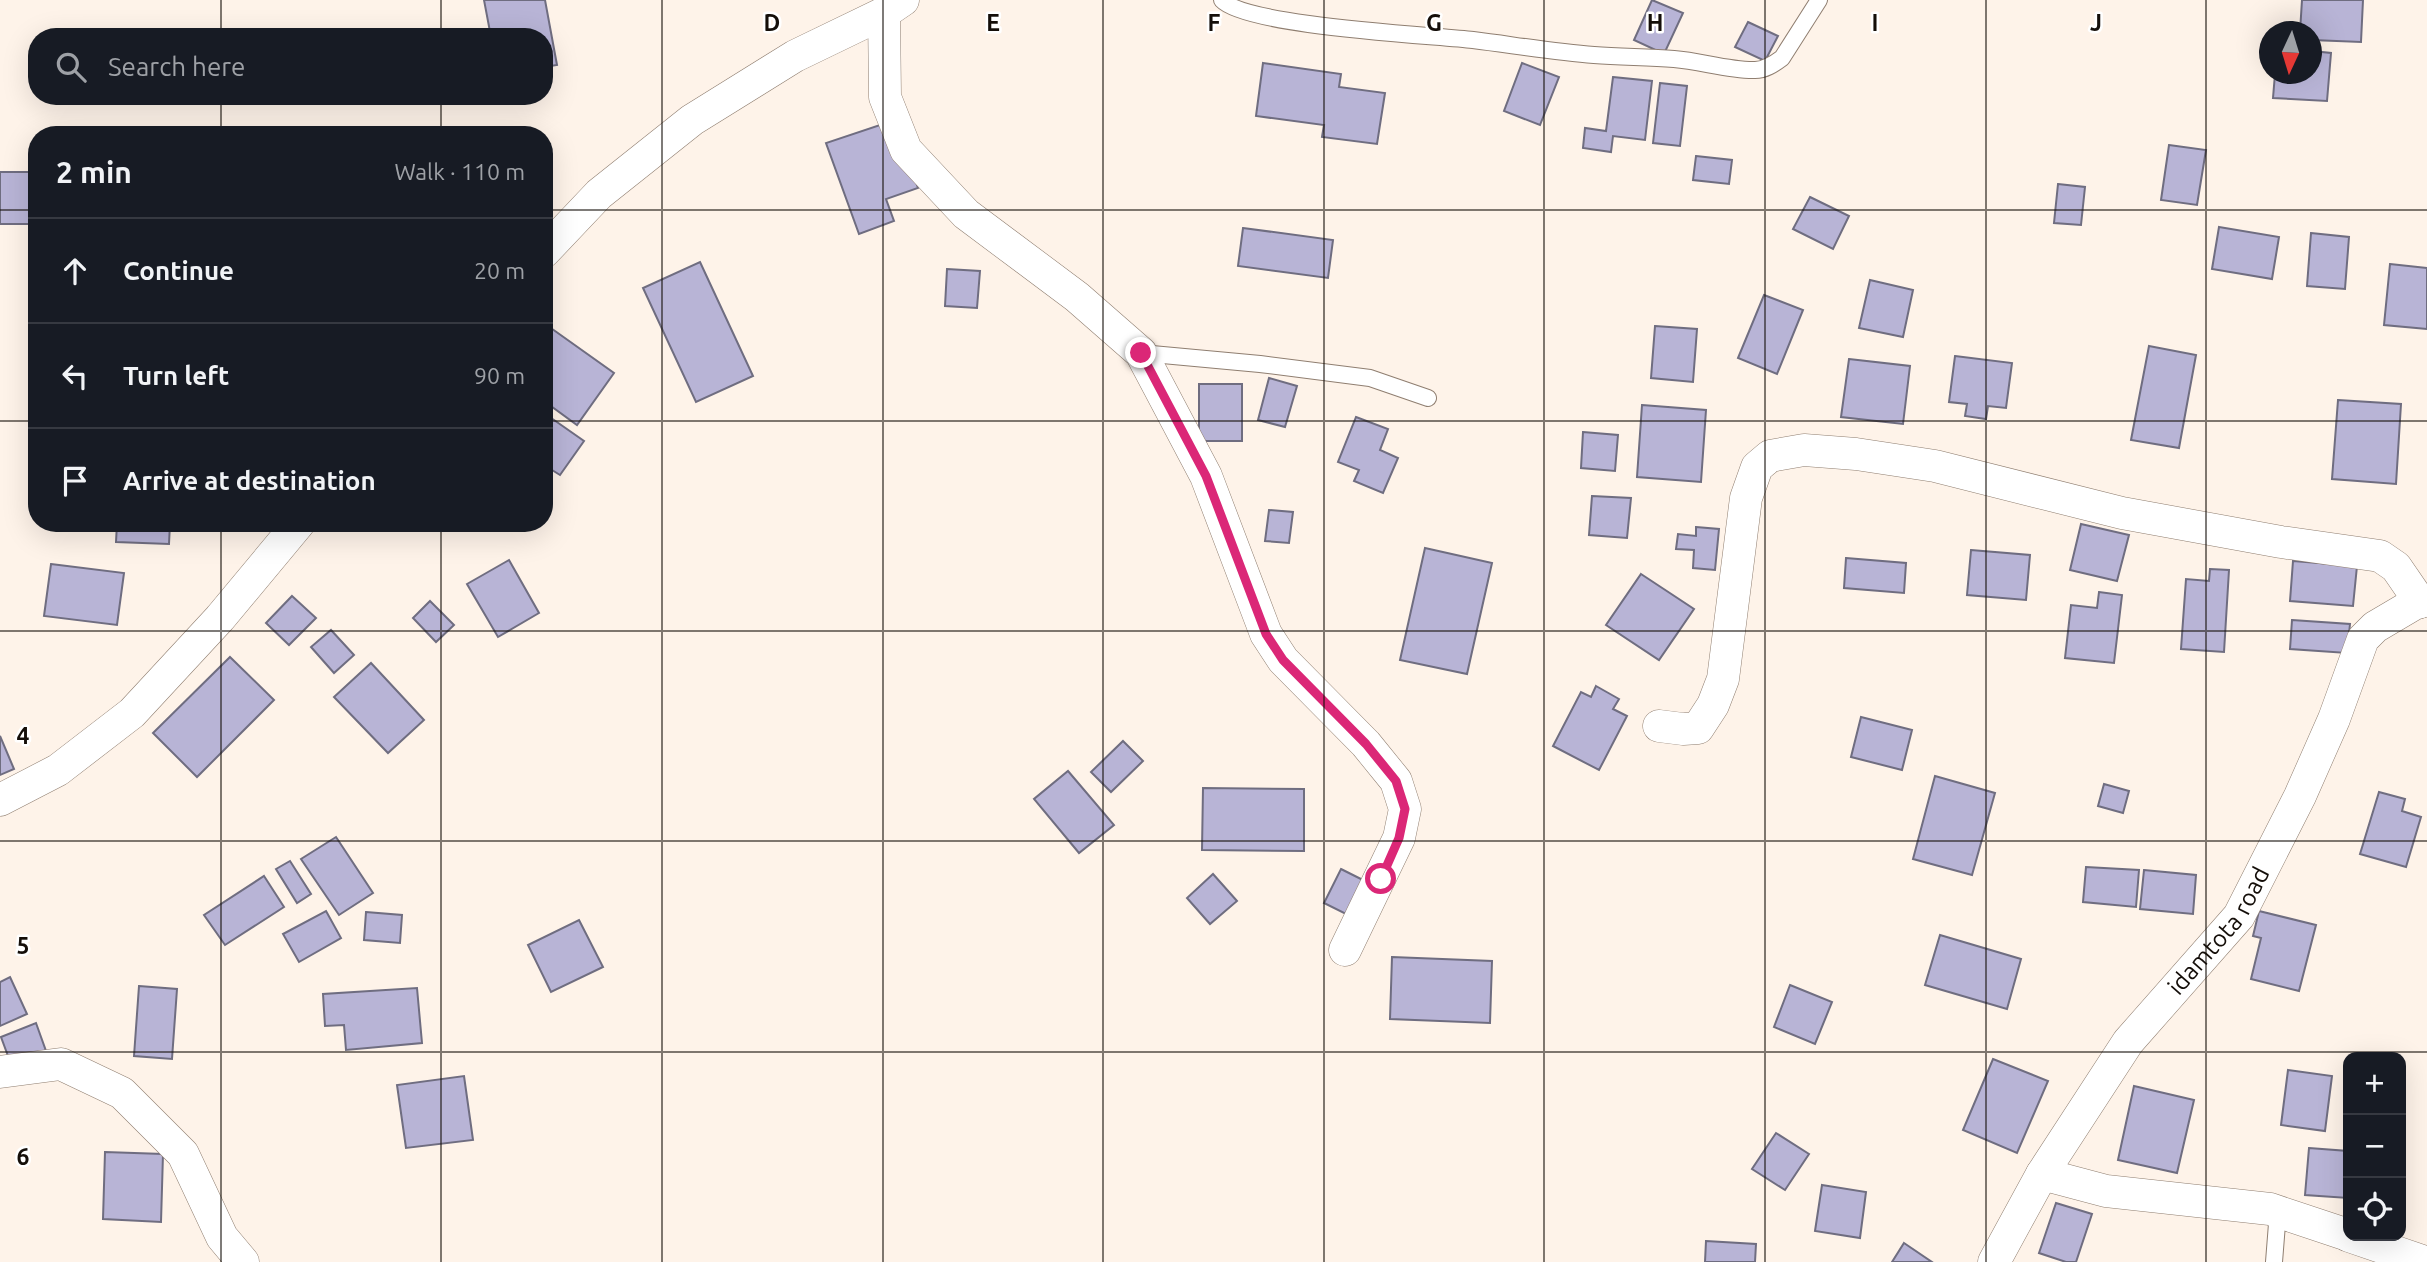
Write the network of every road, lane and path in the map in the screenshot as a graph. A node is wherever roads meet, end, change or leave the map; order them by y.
1 (1222, 0) edge
2 (1819, 0) edge
3 (893, 6) edge
4 (553, 243) edge
5 (1141, 353) junction
6 (1428, 398) dead end
7 (292, 532) edge
8 (2423, 601) edge
9 (1659, 726) dead end
10 (0, 800) edge
11 (1345, 950) dead end
12 (0, 1072) edge
13 (2042, 1174) junction
14 (2278, 1211) junction
15 (2343, 1234) edge
16 (2364, 1241) edge
17 (243, 1262) edge
18 (1994, 1262) edge
19 (2274, 1262) edge
20 (2425, 1262) edge

1 - 2 lane
3 - 4 street
3 - 5 street
5 - 6 lane
5 - 11 street
7 - 10 street
8 - 9 street
8 - 13 street, idamtota road
12 - 17 street
13 - 14 street
13 - 18 street, idamtota road
14 - 15 street
14 - 19 lane
16 - 20 street

